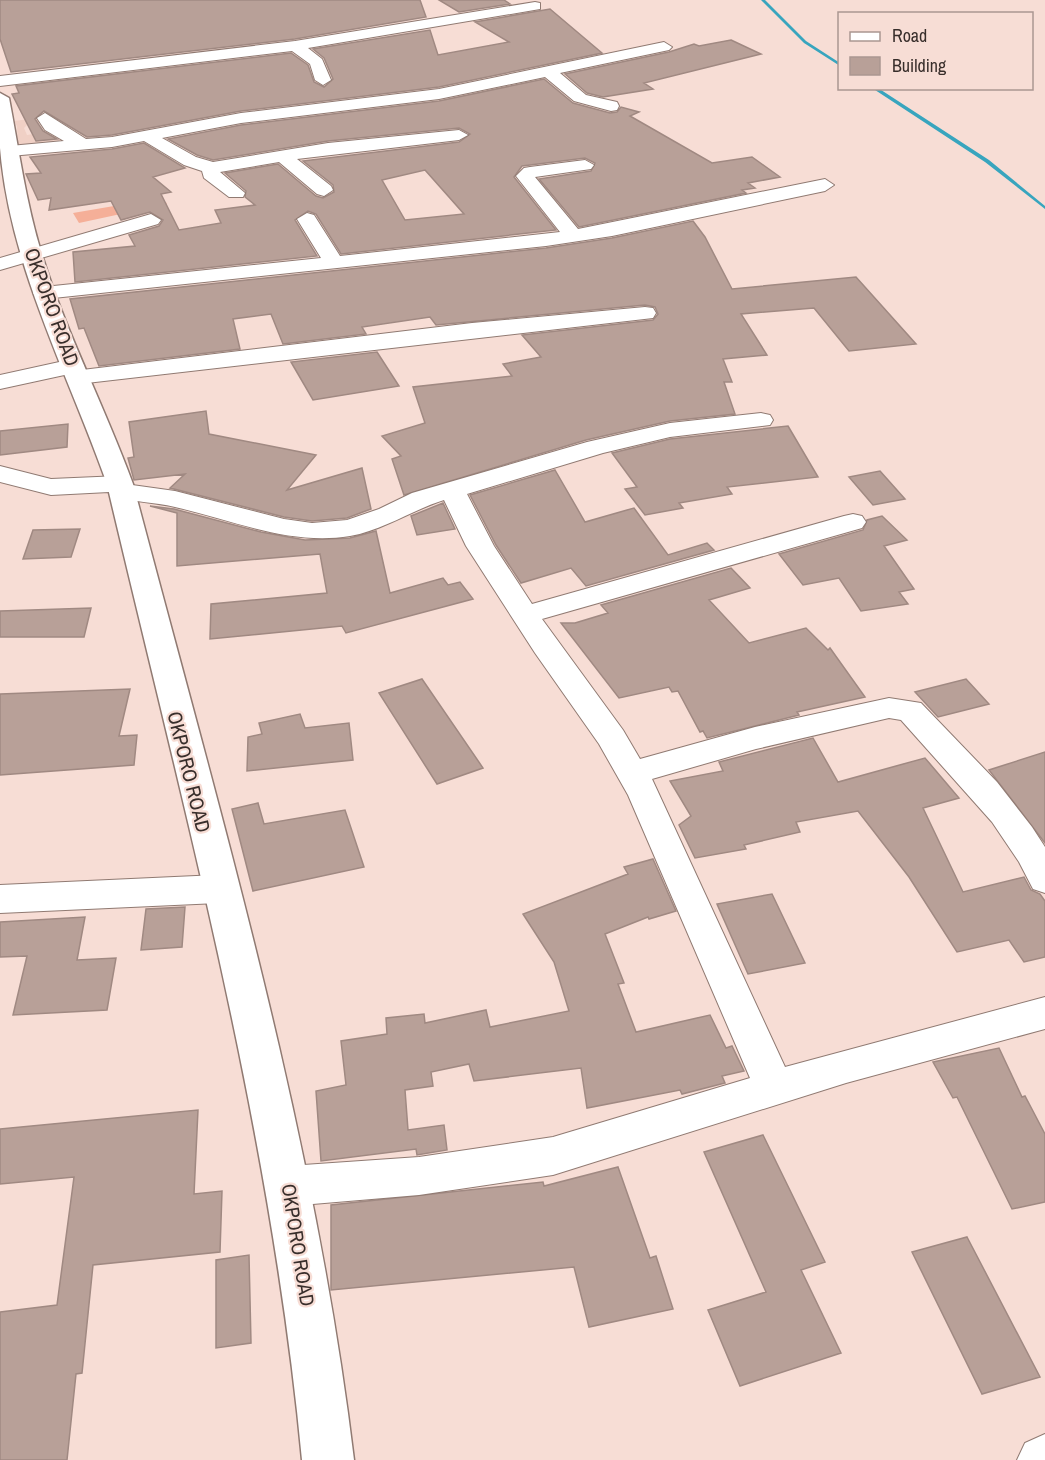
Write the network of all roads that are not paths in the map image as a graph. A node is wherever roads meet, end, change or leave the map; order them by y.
1 (535, 6) dead end
2 (295, 46) junction
3 (664, 47) dead end
4 (205, 56) junction
5 (218, 69) dead end
6 (548, 71) junction
7 (323, 80) dead end
8 (0, 81) edge
9 (0, 98) edge
10 (611, 106) dead end
11 (45, 118) dead end
12 (459, 135) dead end
13 (147, 136) junction
14 (82, 144) junction
15 (10, 152) junction
16 (282, 155) junction
17 (585, 165) dead end
18 (212, 168) junction
19 (825, 185) dead end
20 (324, 190) dead end
21 (236, 193) dead end
22 (308, 219) dead end
23 (151, 220) dead end
24 (573, 236) junction
25 (16, 259) edge
26 (334, 263) junction
27 (44, 293) junction
28 (645, 313) dead end
29 (75, 371) junction
30 (0, 381) edge
31 (761, 420) dead end
32 (0, 474) edge
33 (121, 488) junction
34 (452, 490) junction
35 (853, 522) dead end
36 (525, 615) junction
37 (632, 773) junction
38 (1045, 880) edge
39 (218, 889) junction
40 (0, 898) edge
41 (1045, 1013) edge
42 (775, 1089) junction
43 (289, 1186) junction
44 (328, 1460) edge

1 - 2 street
2 - 4 street
2 - 7 street
3 - 6 street
4 - 5 street
4 - 8 street
6 - 10 street
6 - 13 street
9 - 15 main road, OKPORO ROAD
11 - 14 street
12 - 16 street
13 - 14 street
13 - 18 street
14 - 15 street
15 - 25 main road, OKPORO ROAD
16 - 18 street
16 - 20 street
17 - 24 street
18 - 21 street
19 - 24 street
22 - 26 street
23 - 25 street
24 - 26 street
25 - 27 main road, OKPORO ROAD
26 - 27 street
27 - 29 main road, OKPORO ROAD
28 - 29 street
29 - 30 street
29 - 33 main road, OKPORO ROAD
31 - 34 street
32 - 33 street
33 - 34 street
33 - 39 main road, OKPORO ROAD
34 - 36 street
35 - 36 street
36 - 37 street
37 - 38 street
37 - 42 street
39 - 40 street
39 - 43 main road, OKPORO ROAD
41 - 42 street
42 - 43 street
43 - 44 main road, OKPORO ROAD

